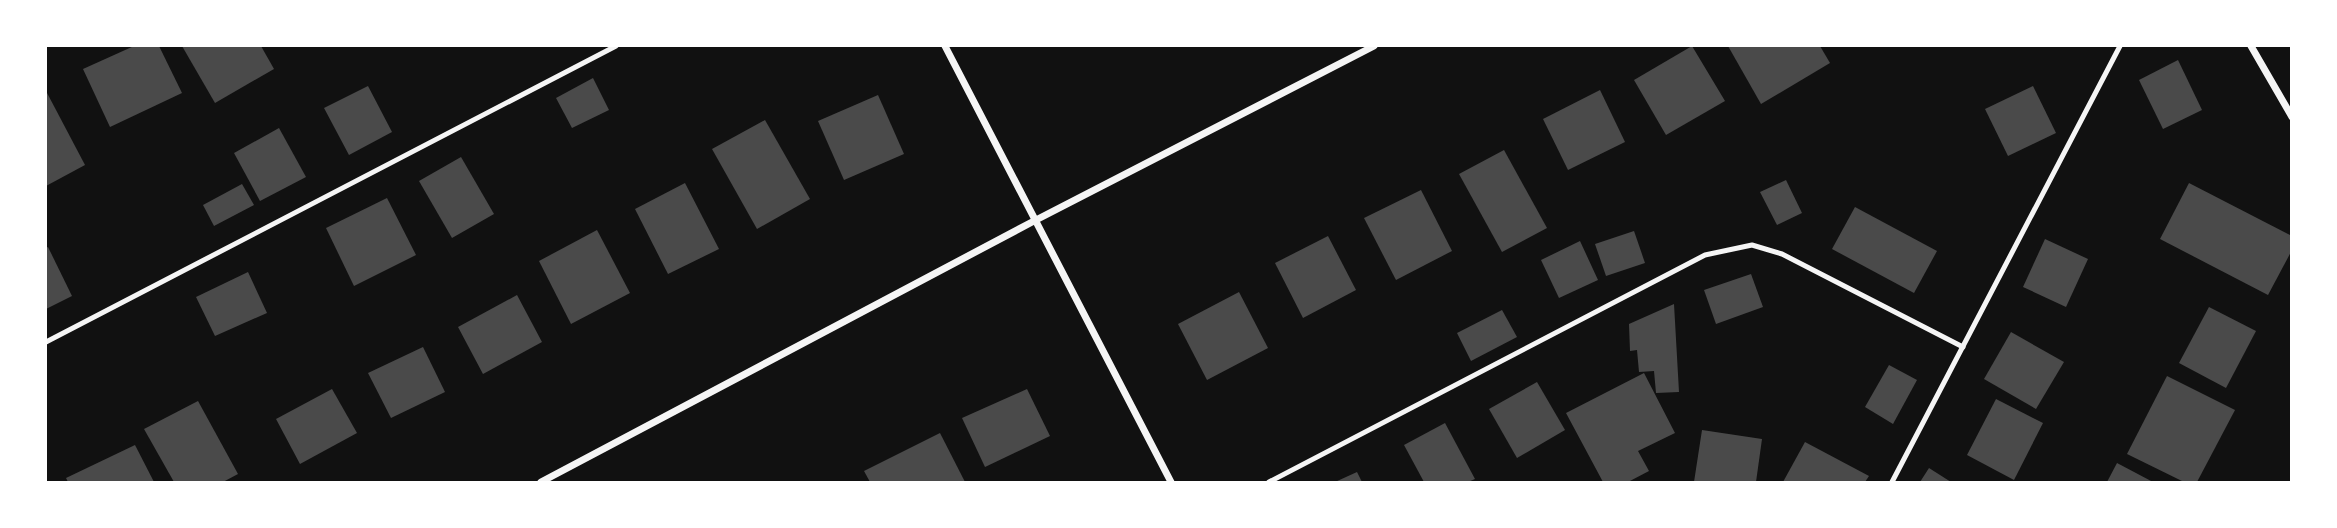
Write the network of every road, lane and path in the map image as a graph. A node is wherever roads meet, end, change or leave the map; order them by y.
1 (616, 46) edge
2 (945, 46) edge
3 (1374, 46) edge
4 (2120, 46) edge
5 (2251, 46) edge
6 (2291, 117) edge
7 (1034, 221) junction
8 (46, 342) edge
9 (1963, 347) junction
10 (541, 482) edge
11 (1171, 482) edge
12 (1269, 482) edge
13 (1892, 482) edge

1 - 8 lane
2 - 7 street
3 - 7 street
4 - 9 lane
5 - 6 street
7 - 10 street
7 - 11 street
9 - 12 lane
9 - 13 lane

